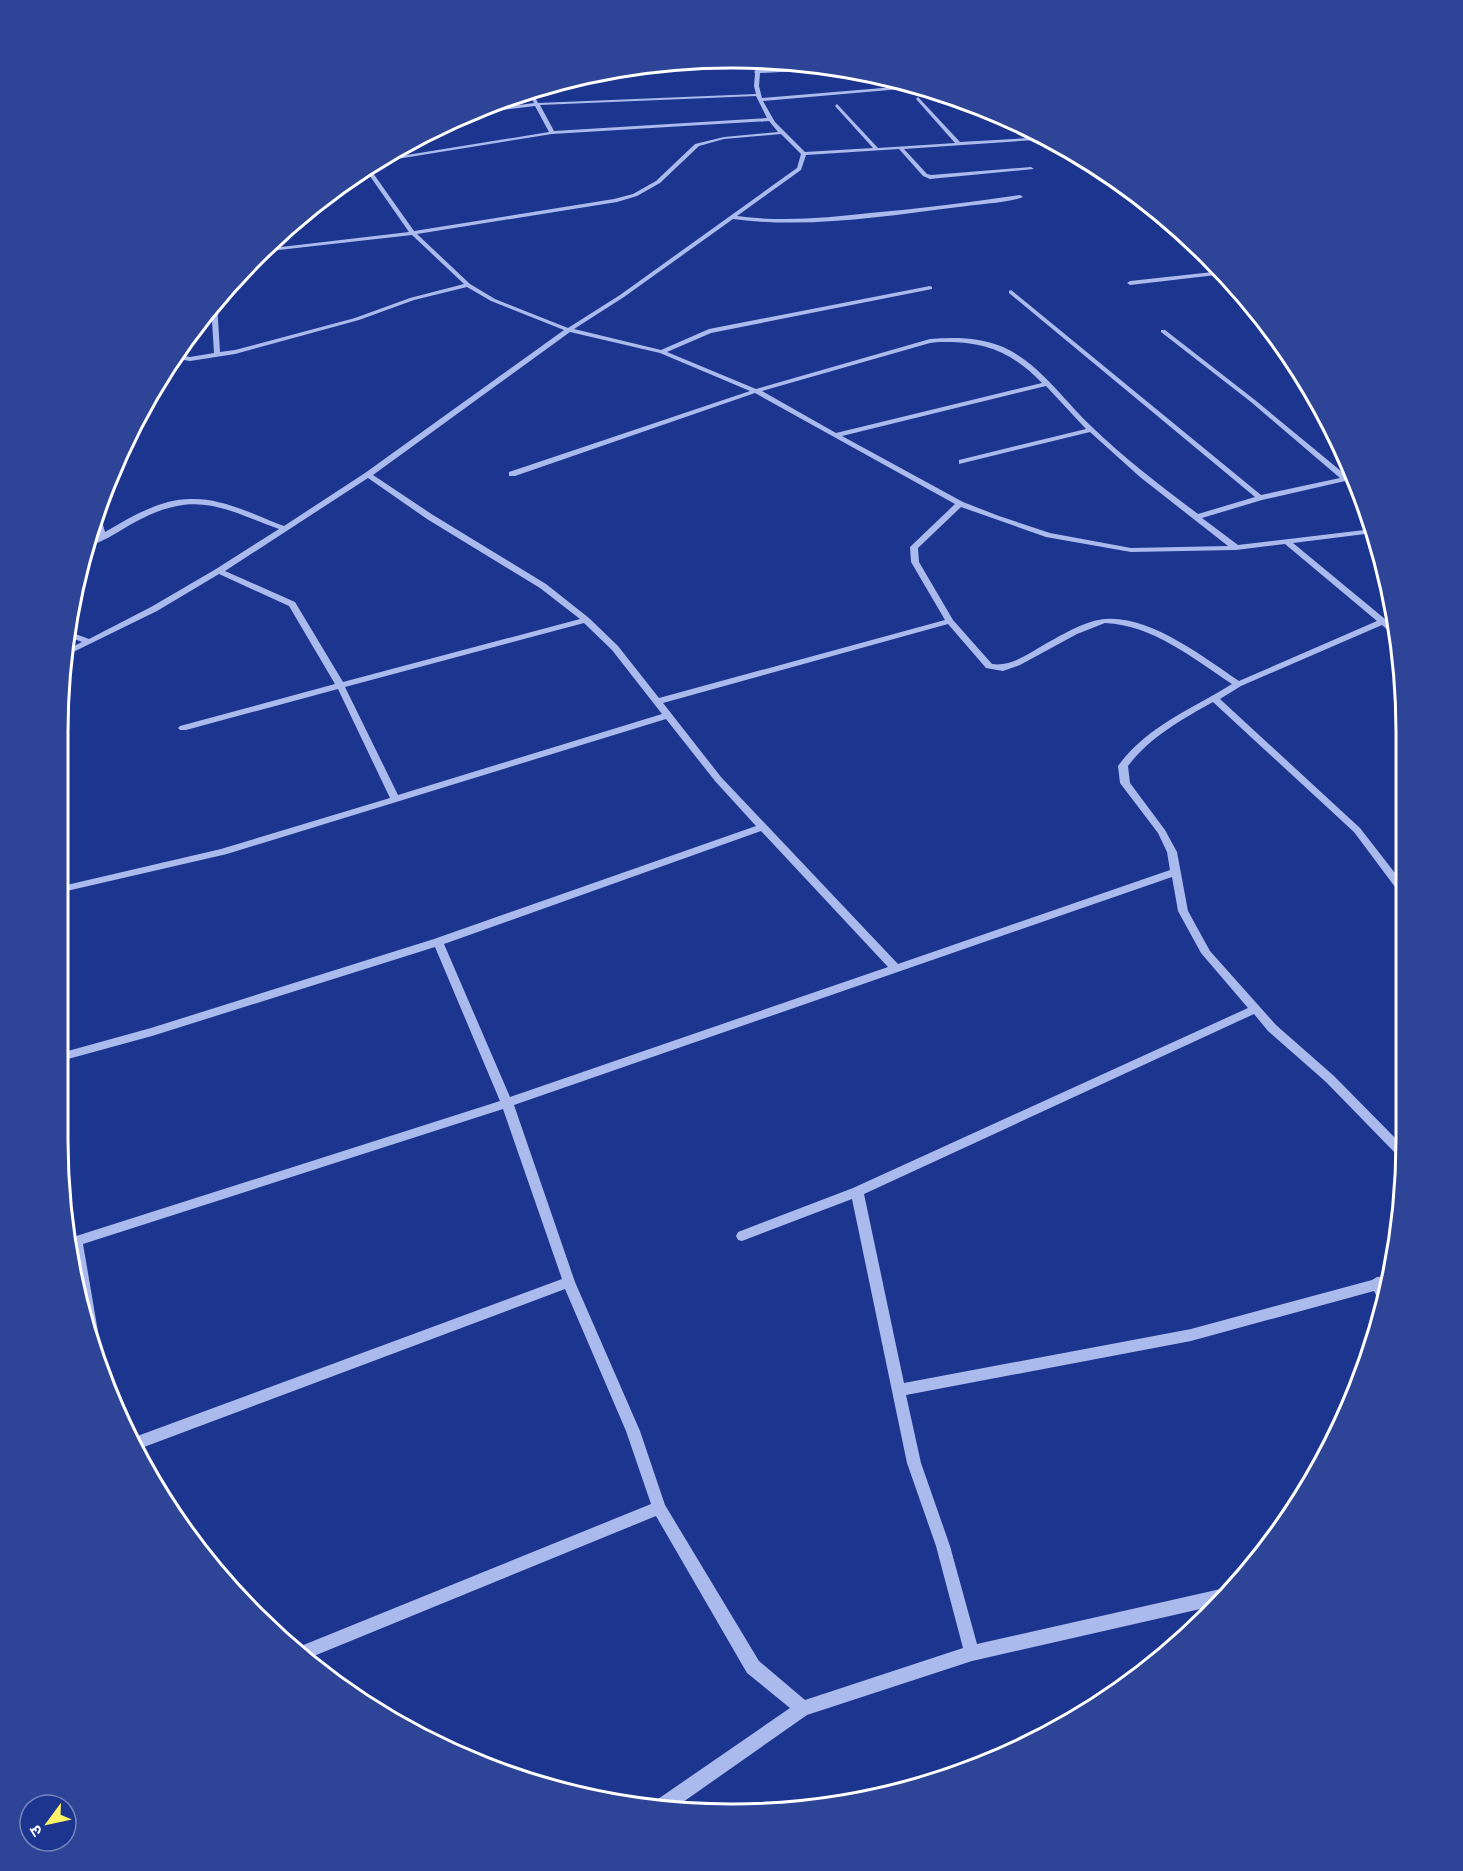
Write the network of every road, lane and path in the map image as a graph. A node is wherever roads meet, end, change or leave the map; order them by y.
1 (757, 69) junction
2 (775, 69) edge
3 (662, 71) edge
4 (896, 88) edge
5 (756, 95) junction
6 (534, 98) edge
7 (918, 98) dead end
8 (760, 100) junction
9 (537, 104) junction
10 (837, 105) dead end
11 (504, 108) edge
12 (771, 119) junction
13 (780, 133) junction
14 (552, 134) junction
15 (1031, 139) edge
16 (958, 143) junction
17 (900, 147) junction
18 (877, 149) junction
19 (804, 154) junction
20 (396, 159) edge
21 (1031, 169) dead end
22 (370, 175) edge
23 (1020, 197) dead end
24 (733, 217) junction
25 (413, 233) junction
26 (275, 249) edge
27 (1212, 274) edge
28 (1130, 283) dead end
29 (468, 285) junction
30 (930, 288) dead end
31 (1011, 292) dead end
32 (214, 316) edge
33 (569, 330) junction
34 (1162, 331) dead end
35 (662, 352) junction
36 (218, 356) junction
37 (183, 358) edge
38 (1046, 384) junction
39 (756, 391) junction
40 (1090, 430) junction
41 (835, 435) junction
42 (962, 462) dead end
43 (1343, 473) edge
44 (512, 474) dead end
45 (368, 475) junction
46 (1346, 479) edge
47 (1260, 498) junction
48 (960, 504) junction
49 (1197, 517) junction
50 (100, 528) edge
51 (283, 528) junction
52 (1364, 532) edge
53 (102, 537) junction
54 (96, 540) edge
55 (1287, 542) junction
56 (1236, 548) junction
57 (219, 571) junction
58 (586, 620) junction
59 (950, 621) junction
60 (1386, 621) edge
61 (1387, 622) edge
62 (74, 636) edge
63 (89, 642) junction
64 (73, 650) edge
65 (1238, 684) junction
66 (340, 685) junction
67 (1215, 699) junction
68 (656, 702) junction
69 (666, 716) junction
70 (183, 728) dead end
71 (395, 799) junction
72 (764, 827) junction
73 (1176, 872) junction
74 (1396, 881) edge
75 (68, 888) edge
76 (438, 942) junction
77 (895, 968) junction
78 (1255, 1009) junction
79 (68, 1055) edge
80 (507, 1103) junction
81 (1396, 1146) edge
82 (857, 1192) junction
83 (742, 1236) dead end
84 (75, 1241) edge
85 (569, 1282) junction
86 (1380, 1283) edge
87 (898, 1389) junction
88 (141, 1442) edge
89 (659, 1508) junction
90 (1210, 1599) edge
91 (308, 1651) edge
92 (972, 1653) junction
93 (803, 1709) junction
94 (671, 1800) edge

1 - 2 street
1 - 3 street
1 - 5 street
4 - 8 street
5 - 8 street
5 - 9 street
6 - 9 street
7 - 16 street
8 - 12 street
9 - 11 street
9 - 14 street
10 - 18 street
12 - 13 street
12 - 14 street
13 - 19 street
13 - 25 street
14 - 20 street
15 - 16 street
16 - 17 street
17 - 18 street
17 - 21 street
18 - 19 street
19 - 24 street
22 - 25 street
23 - 24 street
24 - 33 street
25 - 26 street
25 - 29 street
27 - 28 street
29 - 33 street
29 - 36 street
30 - 35 street
31 - 47 street
32 - 36 street
33 - 35 street
33 - 45 street
34 - 43 street
35 - 39 street
36 - 37 street
38 - 39 street
38 - 40 street
38 - 41 street
39 - 41 street
39 - 44 street
40 - 42 street
40 - 49 street
41 - 48 street
45 - 51 street
45 - 58 street
46 - 47 street
47 - 49 street
48 - 56 street
48 - 59 street
49 - 56 street
50 - 53 street
51 - 53 street
51 - 57 street
52 - 55 street
53 - 54 street
55 - 56 street
55 - 60 street
57 - 63 street
57 - 66 street
58 - 66 street
58 - 68 street
59 - 65 street
59 - 68 street
61 - 65 street
62 - 63 street
63 - 64 street
65 - 67 street
66 - 70 street
66 - 71 street
67 - 73 street
67 - 74 street
68 - 69 street
69 - 71 street
69 - 72 street
71 - 75 street
72 - 76 street
72 - 77 street
73 - 77 street
73 - 78 street
76 - 79 street
76 - 80 street
77 - 80 street
78 - 81 street
78 - 82 street
80 - 84 street
80 - 85 street
82 - 83 street
82 - 87 street
85 - 88 street
85 - 89 street
86 - 87 street
87 - 92 street
89 - 91 street
89 - 93 street
90 - 92 street
92 - 93 street
93 - 94 street

